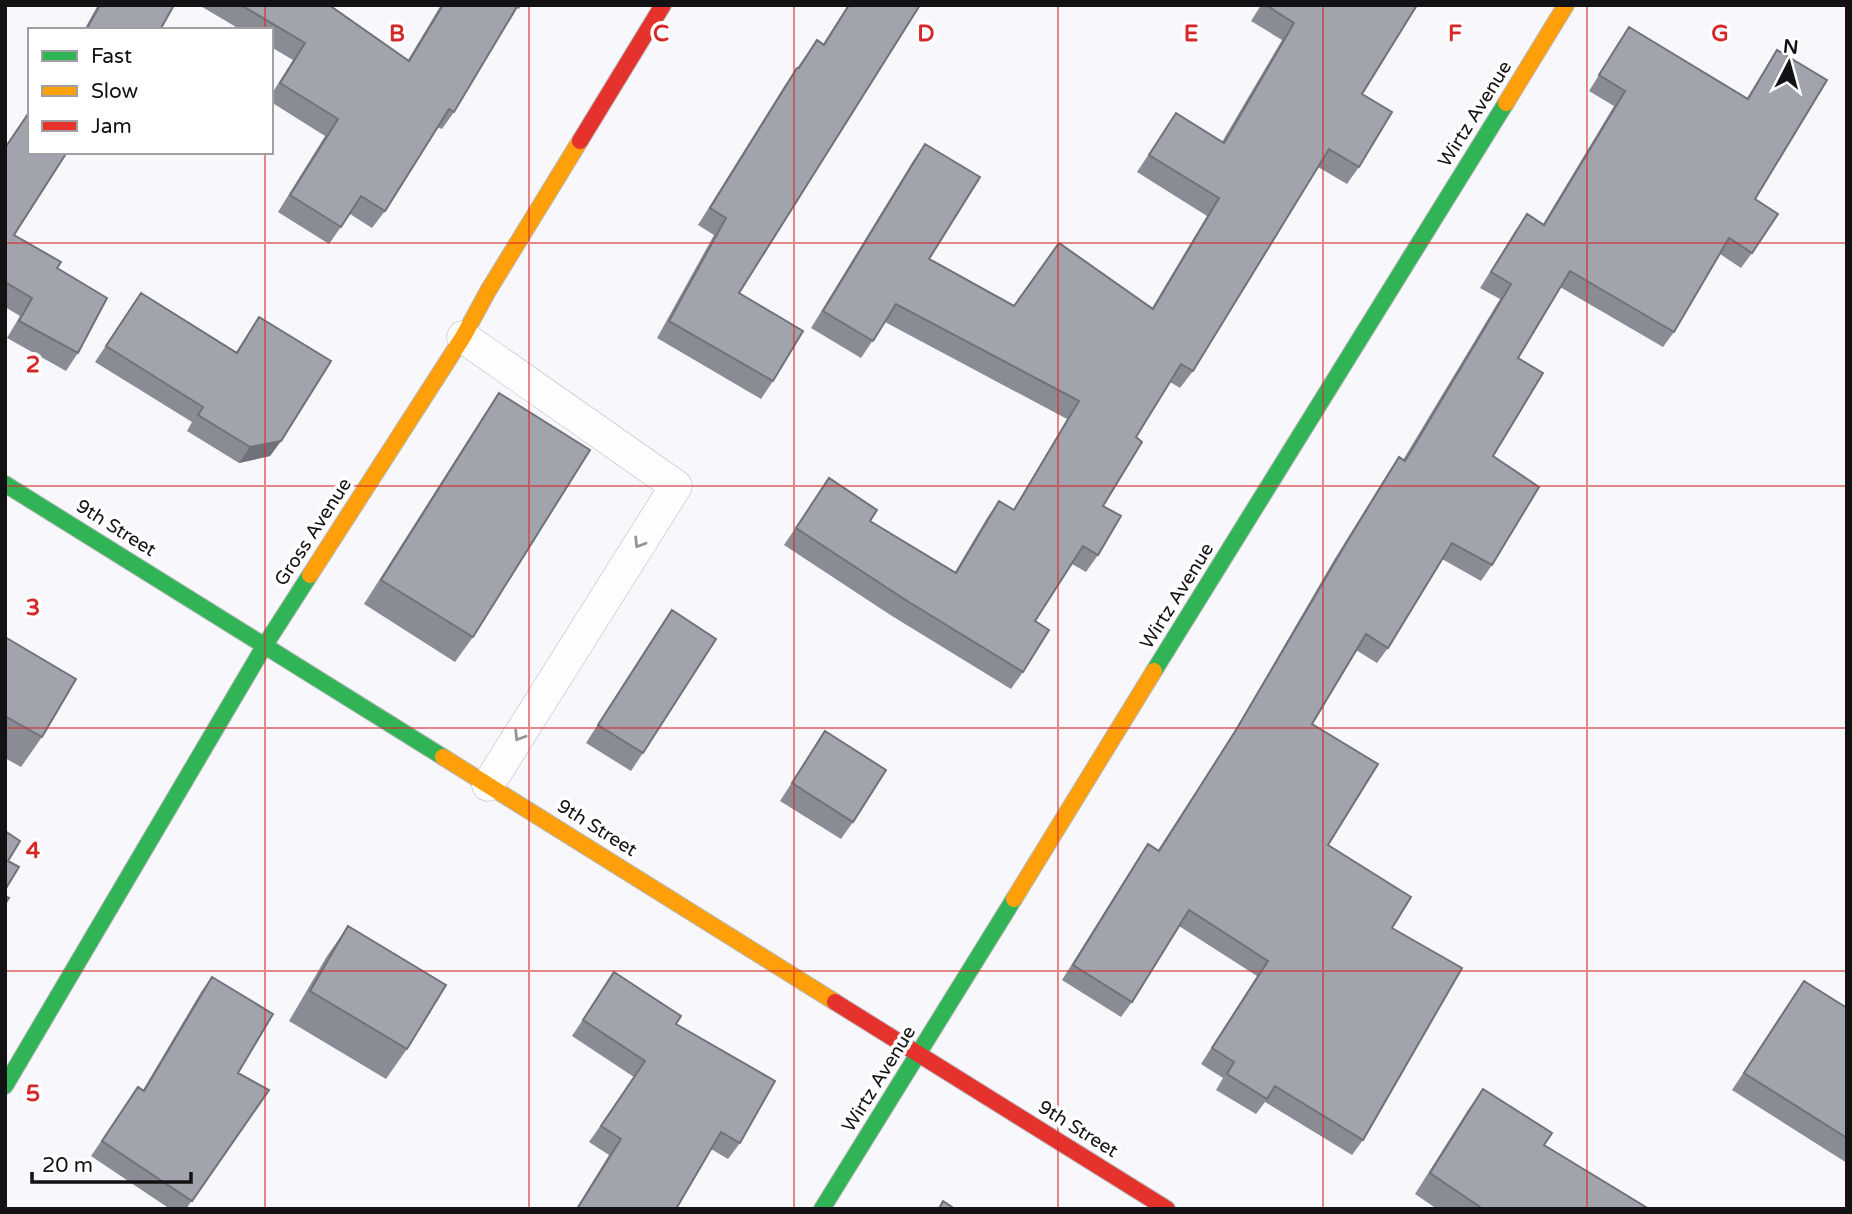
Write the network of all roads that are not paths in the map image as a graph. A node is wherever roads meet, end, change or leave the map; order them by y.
1 (663, 5) edge
2 (1566, 5) edge
3 (463, 337) junction
4 (5, 484) edge
5 (265, 645) junction
6 (488, 785) junction
7 (919, 1054) junction
8 (5, 1086) edge
9 (822, 1209) edge
10 (1167, 1209) edge

1 - 3 street, Gross Avenue
2 - 7 street, Wirtz Avenue
3 - 5 street, Gross Avenue
3 -> 6 lane
4 - 5 street, 9th Street
5 - 6 street, 9th Street
5 - 8 street, Gross Avenue
6 - 7 street, 9th Street
7 - 9 street, Wirtz Avenue
7 - 10 street, 9th Street

